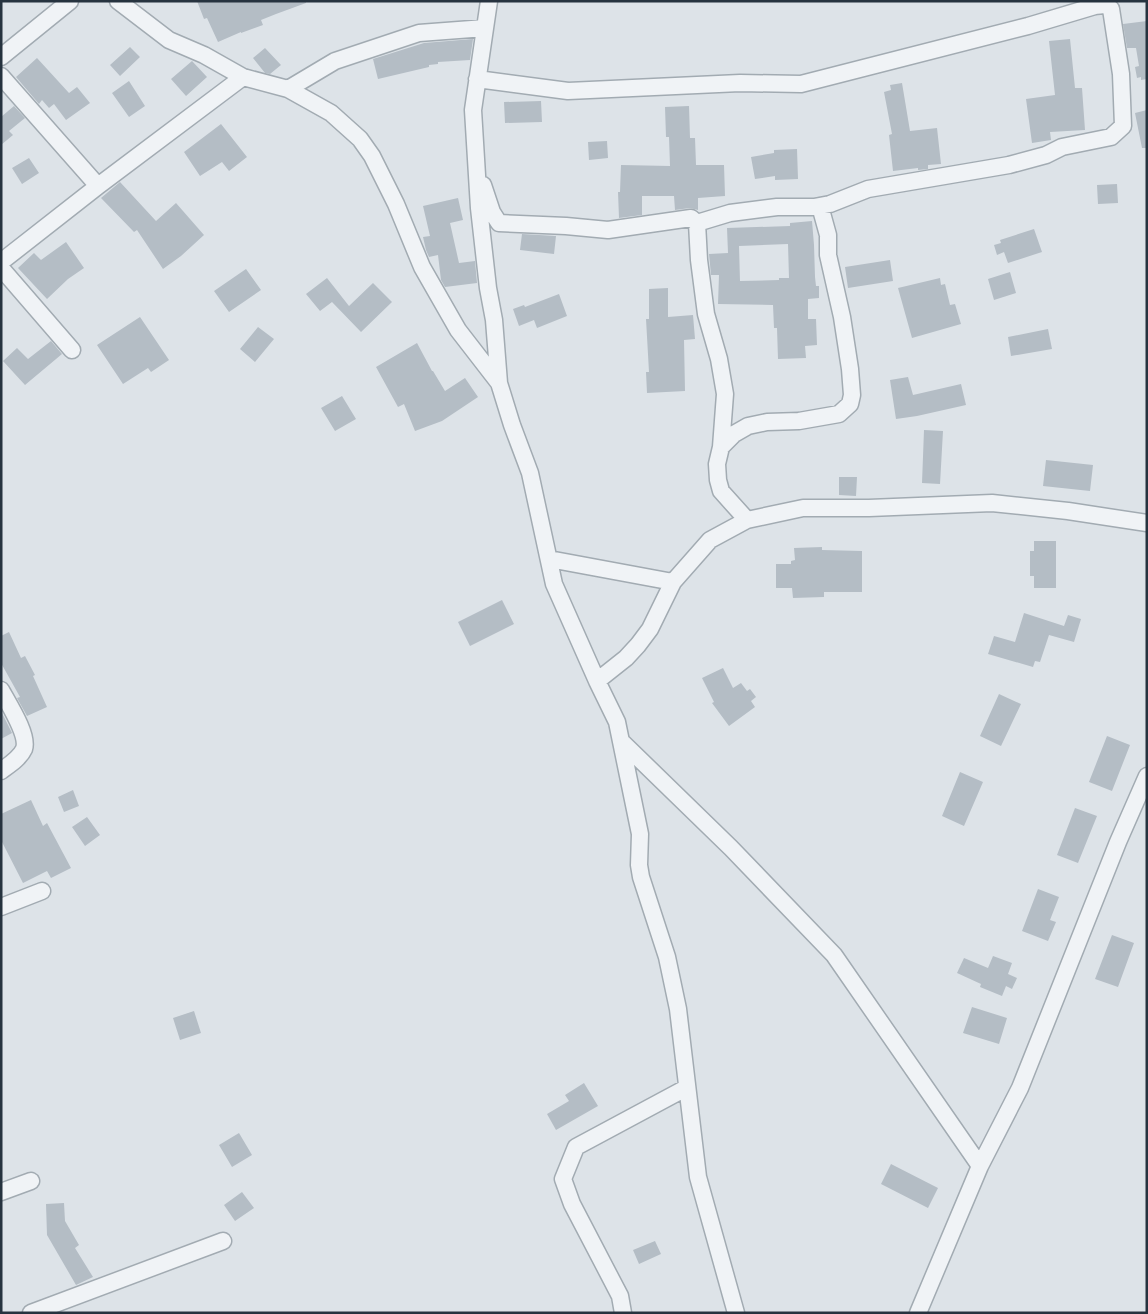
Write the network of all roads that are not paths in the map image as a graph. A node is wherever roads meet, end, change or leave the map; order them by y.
1 (70, 1) edge
2 (489, 1) edge
3 (121, 2) edge
4 (485, 28) junction
5 (1, 57) edge
6 (1, 76) edge
7 (244, 76) junction
8 (477, 79) junction
9 (288, 89) junction
10 (477, 174) junction
11 (98, 186) junction
12 (820, 206) junction
13 (697, 223) junction
14 (1, 262) edge
15 (1, 268) edge
16 (72, 350) dead end
17 (499, 383) junction
18 (722, 447) junction
19 (747, 520) junction
20 (1147, 523) edge
21 (549, 559) junction
22 (673, 582) junction
23 (597, 681) junction
24 (1, 690) edge
25 (623, 743) junction
26 (1, 771) edge
27 (1147, 776) edge
28 (42, 891) dead end
29 (1, 907) edge
30 (686, 1088) junction
31 (980, 1166) junction
32 (31, 1181) dead end
33 (1, 1192) edge
34 (223, 1241) dead end
35 (31, 1313) edge
36 (623, 1313) edge
37 (736, 1313) edge
38 (918, 1313) edge

1 - 5 street
2 - 4 street
3 - 7 street
4 - 8 street
4 - 9 street
6 - 11 street
7 - 9 street
7 - 11 street
8 - 10 street
8 - 12 street
9 - 17 street
10 - 13 street
10 - 17 street
11 - 14 street
12 - 13 street
12 - 18 street
13 - 18 street
15 - 16 street
17 - 21 street
18 - 19 street
19 - 20 street
19 - 22 street
21 - 22 street
21 - 23 street
22 - 23 street
23 - 25 street
24 - 26 street
25 - 30 street
25 - 31 street
27 - 31 street
28 - 29 street
30 - 36 street
30 - 37 street
31 - 38 street
32 - 33 street
34 - 35 street

